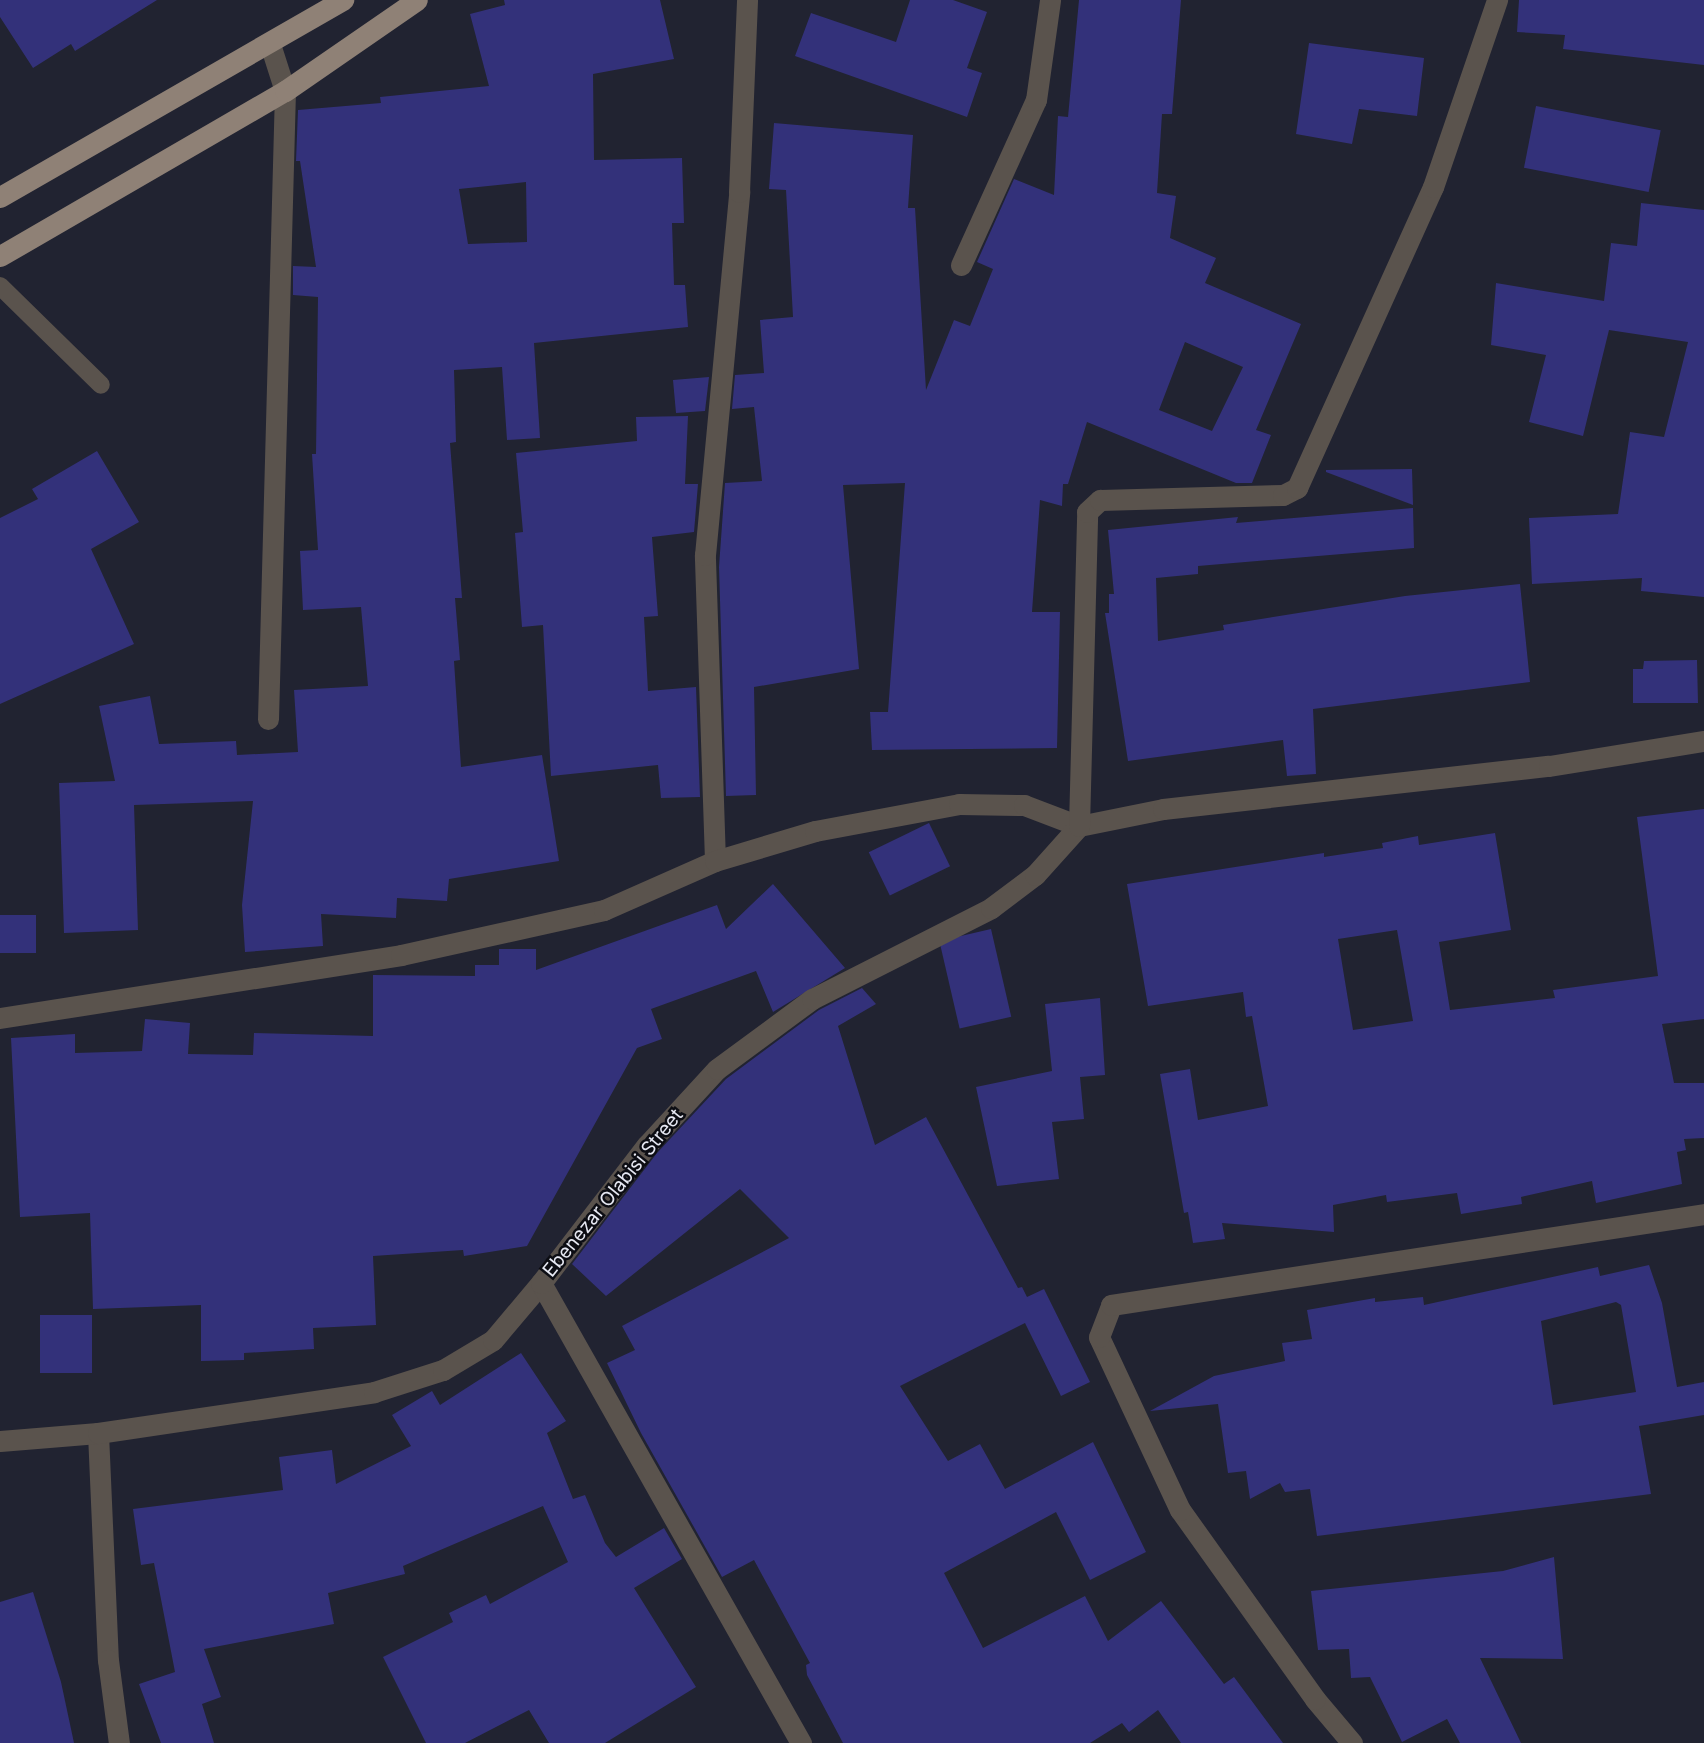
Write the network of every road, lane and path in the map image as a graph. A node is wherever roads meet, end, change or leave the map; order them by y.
1 (343, 0) edge
2 (417, 0) edge
3 (747, 0) edge
4 (1050, 0) edge
5 (1497, 0) edge
6 (270, 44) junction
7 (285, 91) junction
8 (0, 197) edge
9 (0, 256) edge
10 (961, 265) dead end
11 (0, 286) edge
12 (101, 385) dead end
13 (268, 719) dead end
14 (1704, 741) edge
15 (1079, 826) junction
16 (715, 861) junction
17 (0, 1018) edge
18 (1704, 1214) edge
19 (541, 1283) junction
20 (98, 1433) junction
21 (0, 1441) edge
22 (119, 1743) edge
23 (802, 1743) edge
24 (1352, 1743) edge

1 - 6 main road
2 - 7 main road
3 - 16 street
4 - 10 street
5 - 15 street
6 - 7 street
6 - 8 main road
7 - 9 main road
7 - 13 street
11 - 12 lane
14 - 15 street
15 - 16 street
15 - 19 street, Ebenezar Olabisi Street
16 - 17 street
18 - 24 street
19 - 20 street
19 - 23 street, Ebenezar Olabisi Street
20 - 21 street
20 - 22 street

